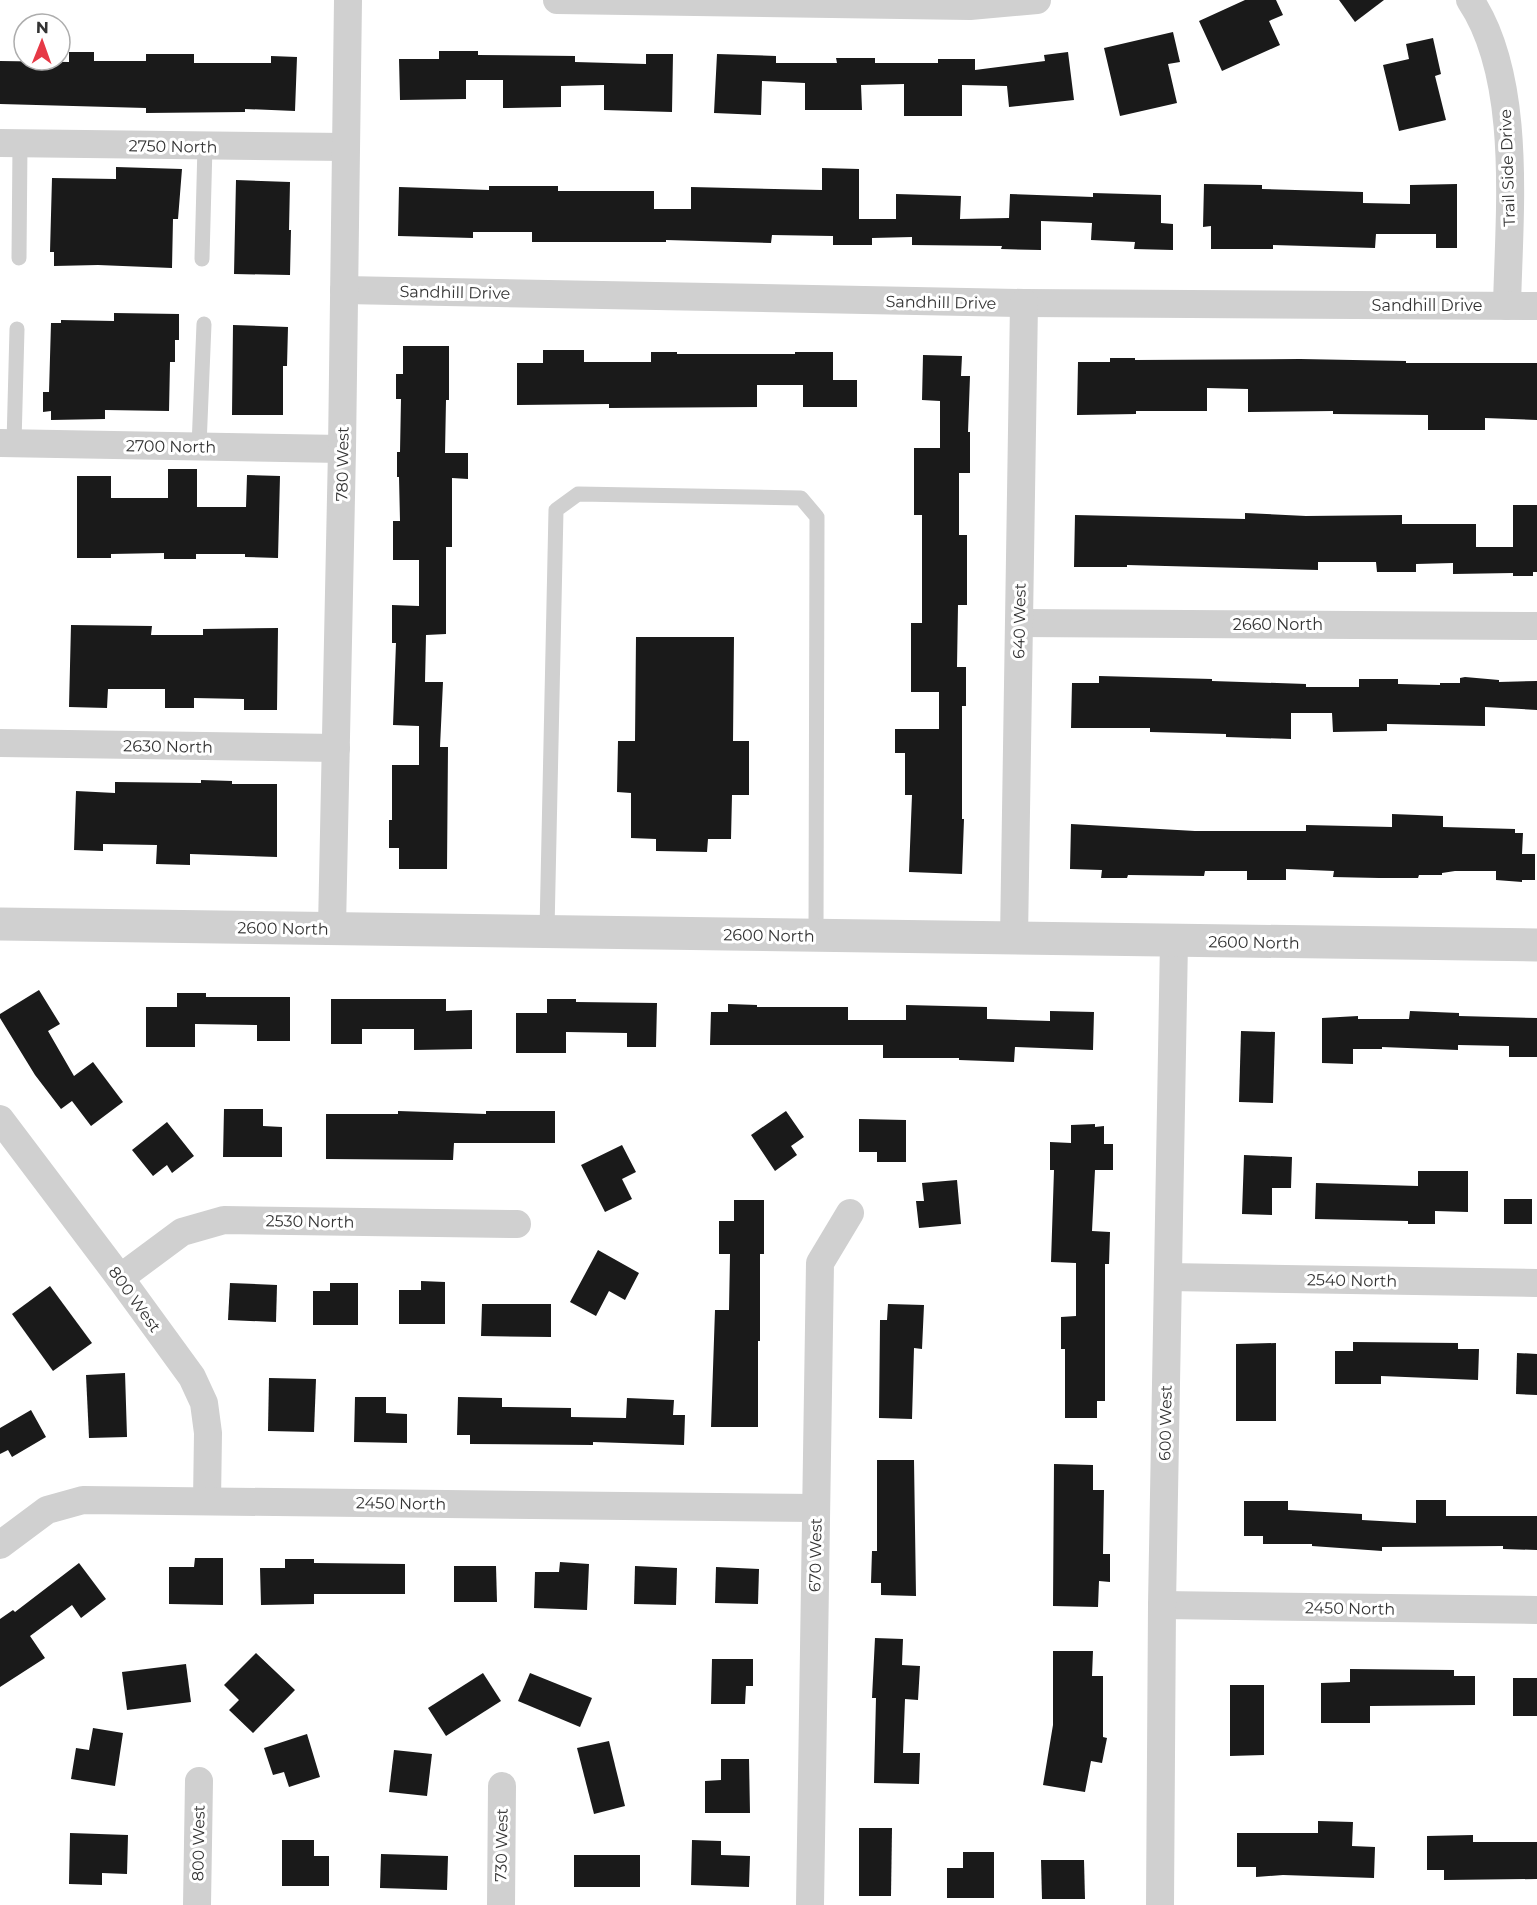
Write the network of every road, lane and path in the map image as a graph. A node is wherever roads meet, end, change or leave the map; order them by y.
1 (348, 0) edge
2 (557, 0) edge
3 (1037, 0) edge
4 (1470, 0) edge
5 (10, 144) edge
6 (205, 146) junction
7 (345, 147) junction
8 (19, 258) dead end
9 (202, 259) dead end
10 (344, 290) junction
11 (1024, 303) junction
12 (1507, 306) junction
13 (1537, 306) edge
14 (204, 324) dead end
15 (17, 329) dead end
16 (7, 443) edge
17 (200, 446) junction
18 (342, 449) junction
19 (1019, 622) junction
20 (1537, 626) edge
21 (0, 743) edge
22 (336, 748) junction
23 (0, 924) edge
24 (332, 928) junction
25 (547, 930) junction
26 (816, 936) junction
27 (1014, 939) junction
28 (1174, 941) junction
29 (1537, 945) edge
30 (0, 1119) edge
31 (850, 1213) dead end
32 (517, 1224) dead end
33 (1168, 1277) junction
34 (120, 1278) junction
35 (1537, 1283) edge
36 (207, 1501) junction
37 (815, 1508) junction
38 (0, 1545) edge
39 (1162, 1605) junction
40 (1537, 1610) edge
41 (198, 1781) dead end
42 (502, 1786) dead end
43 (197, 1905) edge
44 (501, 1905) edge
45 (810, 1905) edge
46 (1160, 1905) edge

1 - 7 street, 780 West
2 - 3 street
4 - 12 street, Trail Side Drive
5 - 6 street, 2750 North
5 - 8 lane
6 - 7 street, 2750 North
6 - 9 lane
7 - 10 street, 780 West
10 - 11 street, Sandhill Drive
10 - 18 street, 780 West
11 - 12 street, Sandhill Drive
11 - 19 street, 640 West
12 - 13 street, Sandhill Drive
14 - 17 lane
15 - 16 lane
16 - 17 street, 2700 North
17 - 18 street, 2700 North
18 - 22 street, 780 West
19 - 20 street, 2660 North
19 - 27 street, 640 West
21 - 22 street, 2630 North
22 - 24 street, 780 West
23 - 24 street, 2600 North
24 - 25 street, 2600 North
25 - 26 street, 2600 North
25 - 26 lane
26 - 27 street, 2600 North
27 - 28 street, 2600 North
28 - 29 street, 2600 North
28 - 33 street, 600 West
30 - 34 street, 800 West
31 - 37 street, 670 West
32 - 34 street, 2530 North
33 - 35 street, 2540 North
33 - 39 street, 600 West
34 - 36 street, 800 West
36 - 37 street, 2450 North
36 - 38 street, 2450 North
37 - 45 street, 670 West
39 - 40 street, 2450 North
39 - 46 street, 600 West
41 - 43 street, 800 West
42 - 44 street, 730 West

